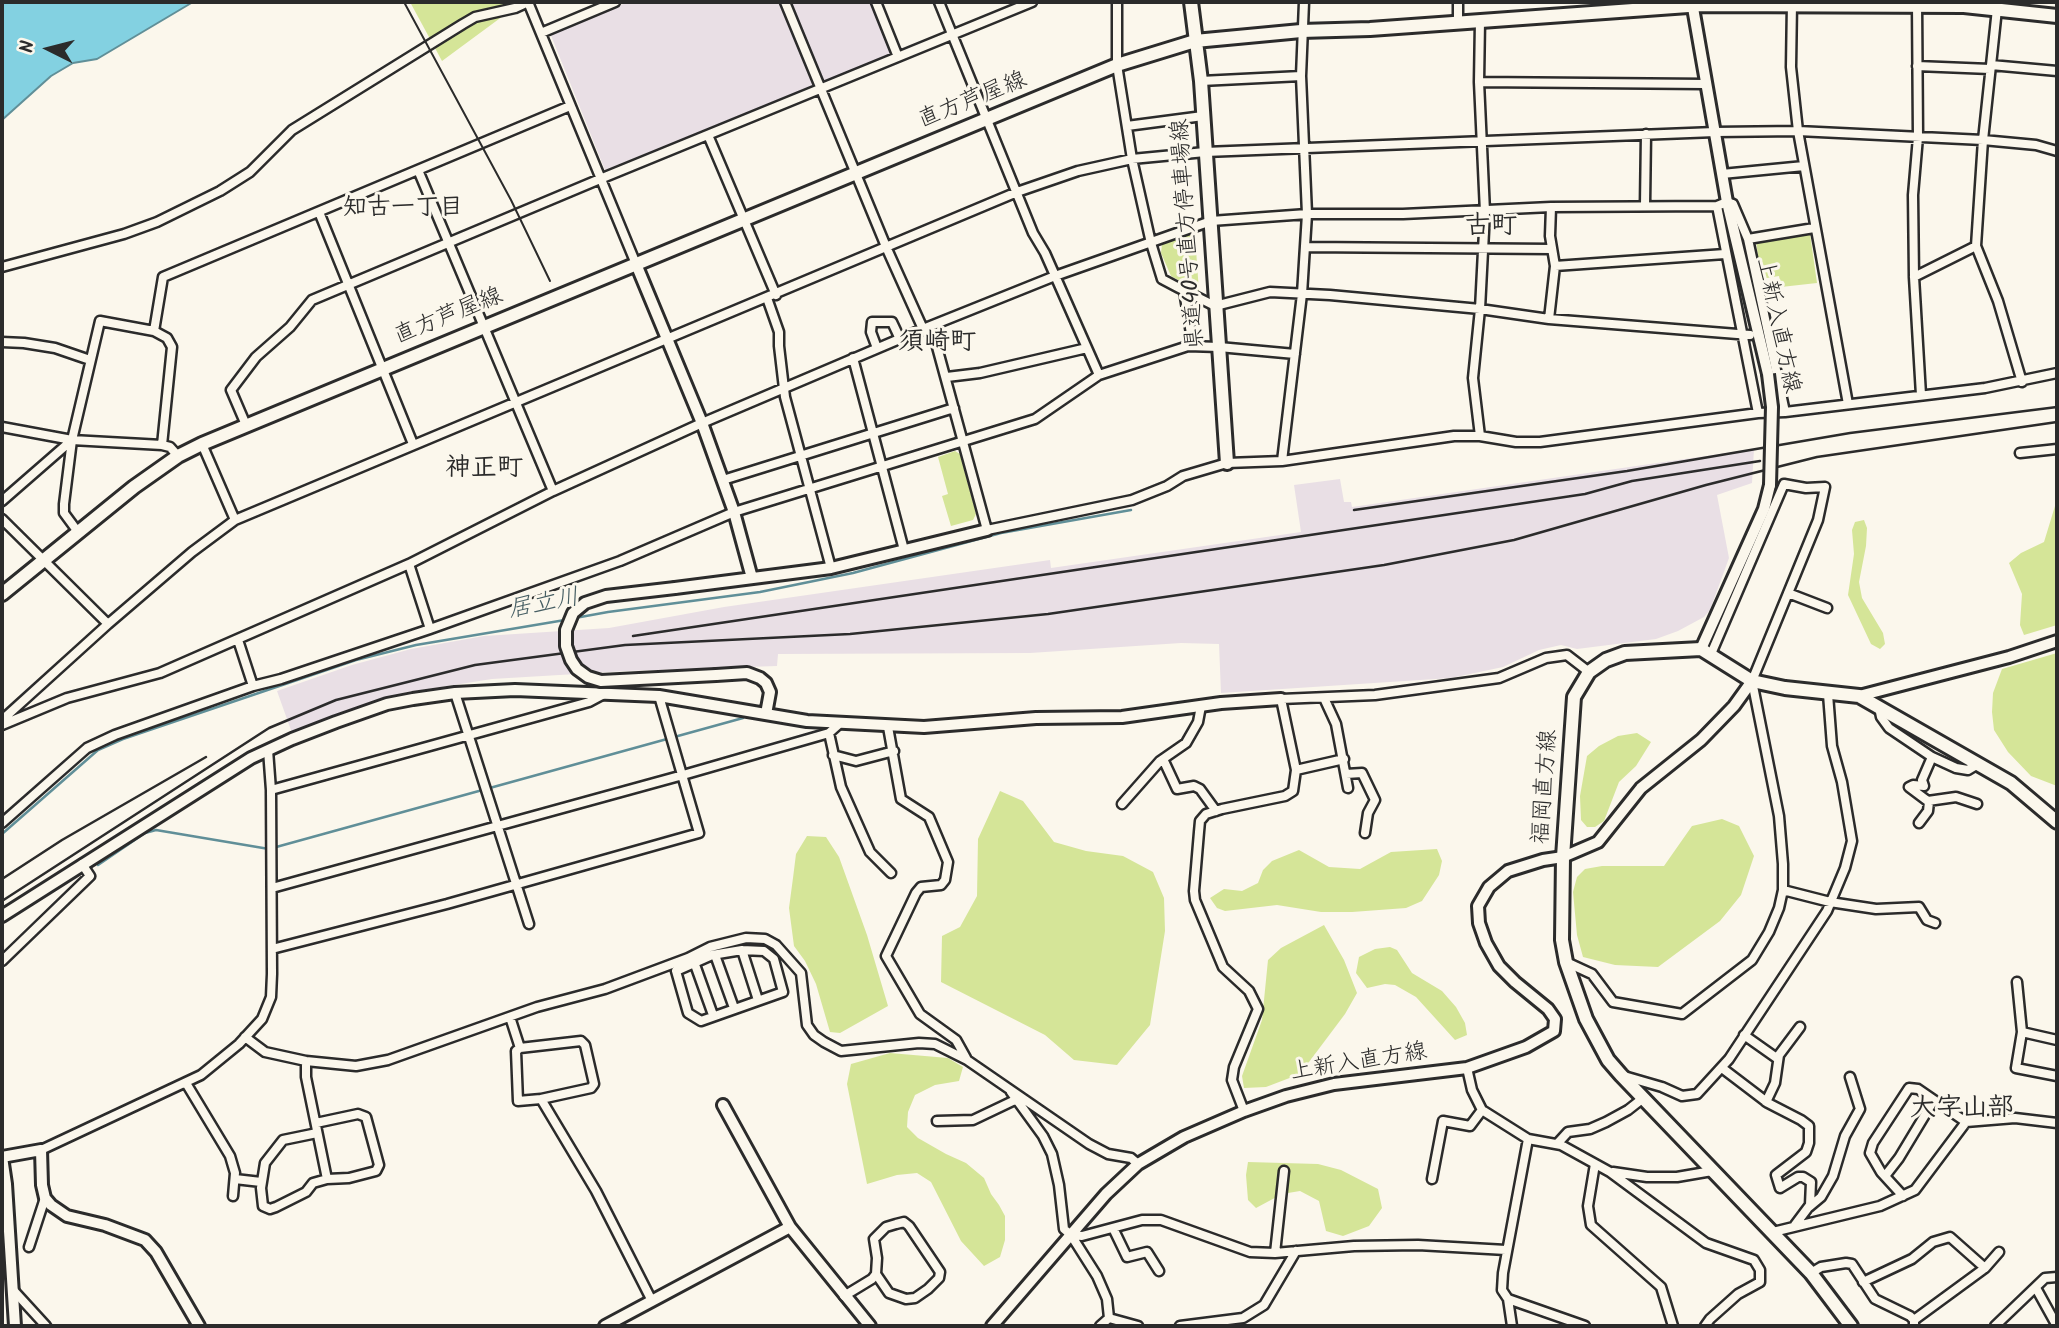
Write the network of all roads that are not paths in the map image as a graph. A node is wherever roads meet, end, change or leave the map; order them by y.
1 (528, 2) edge
2 (615, 2) edge
3 (785, 2) edge
4 (876, 2) edge
5 (939, 2) edge
6 (1032, 2) edge
7 (1116, 2) edge
8 (1191, 2) edge
9 (1304, 2) edge
10 (1458, 2) edge
11 (1792, 3) edge
12 (1692, 4) edge
13 (1917, 4) edge
14 (1997, 9) junction
15 (2057, 16) edge
16 (1480, 21) junction
17 (1458, 23) junction
18 (1301, 31) junction
19 (541, 33) junction
20 (953, 35) junction
21 (1195, 41) junction
22 (898, 57) junction
23 (1117, 65) junction
24 (1917, 66) junction
25 (1991, 67) junction
26 (2057, 71) edge
27 (1301, 76) junction
28 (1201, 81) junction
29 (1479, 82) junction
30 (1705, 83) junction
31 (820, 88) junction
32 (570, 106) junction
33 (1203, 116) junction
34 (986, 119) junction
35 (1127, 126) junction
36 (1798, 131) junction
37 (1715, 132) junction
38 (1646, 134) junction
39 (708, 135) junction
40 (1918, 137) junction
41 (1481, 139) junction
42 (1983, 140) junction
43 (1303, 147) junction
44 (2057, 151) edge
45 (1205, 152) junction
46 (1132, 159) junction
47 (1804, 166) junction
48 (418, 170) junction
49 (854, 173) junction
50 (1722, 174) junction
51 (600, 179) junction
52 (1017, 192) junction
53 (1722, 204) junction
54 (1645, 205) junction
55 (1551, 207) junction
56 (319, 212) junction
57 (1485, 212) junction
58 (1307, 214) junction
59 (743, 219) junction
60 (1211, 221) junction
61 (1814, 228) junction
62 (1748, 239) junction
63 (448, 242) junction
64 (1151, 243) junction
65 (1976, 246) junction
66 (1306, 247) junction
67 (1483, 247) junction
68 (1552, 248) junction
69 (887, 249) junction
70 (1725, 254) junction
71 (636, 264) junction
72 (2, 267) edge
73 (1555, 267) junction
74 (1055, 276) junction
75 (1914, 277) junction
76 (349, 285) junction
77 (1184, 291) junction
78 (1301, 294) junction
79 (771, 296) junction
80 (1215, 306) junction
81 (1480, 309) junction
82 (1549, 319) junction
83 (484, 327) junction
84 (923, 328) junction
85 (154, 331) junction
86 (1747, 335) junction
87 (668, 339) junction
88 (900, 339) junction
89 (2, 342) edge
90 (1194, 346) junction
91 (1219, 347) junction
92 (877, 348) junction
93 (1087, 348) junction
94 (1295, 354) junction
95 (853, 358) junction
96 (90, 360) junction
97 (382, 368) junction
98 (2057, 373) edge
99 (1099, 375) junction
100 (947, 377) junction
101 (2022, 382) junction
102 (784, 388) junction
103 (1921, 395) junction
104 (515, 402) junction
105 (1847, 404) junction
106 (954, 408) junction
107 (1785, 412) junction
108 (1758, 413) junction
109 (702, 423) junction
110 (246, 425) junction
111 (2, 427) edge
112 (873, 432) junction
113 (1480, 436) junction
114 (72, 440) junction
115 (962, 442) junction
116 (202, 444) junction
117 (413, 444) junction
118 (162, 445) junction
119 (2057, 449) edge
120 (2020, 453) dead end
121 (178, 456) junction
122 (801, 456) junction
123 (1282, 461) junction
124 (1227, 463) junction
125 (882, 467) junction
126 (723, 480) junction
127 (809, 489) junction
128 (552, 491) junction
129 (2, 501) edge
130 (734, 512) junction
131 (2, 519) edge
132 (235, 520) junction
133 (987, 530) junction
134 (78, 532) junction
135 (904, 550) junction
136 (44, 559) junction
137 (409, 564) junction
138 (831, 568) junction
139 (752, 578) junction
140 (1788, 593) junction
141 (2, 594) edge
142 (1827, 608) dead end
143 (108, 624) junction
144 (430, 629) junction
145 (238, 640) junction
146 (2057, 641) edge
147 (1706, 651) junction
148 (1589, 672) junction
149 (1752, 681) junction
150 (253, 685) junction
151 (455, 693) junction
152 (605, 693) junction
153 (1828, 694) junction
154 (659, 696) junction
155 (1859, 696) junction
156 (1324, 698) junction
157 (1281, 699) junction
158 (1201, 706) junction
159 (1879, 707) junction
160 (766, 714) junction
161 (2, 720) edge
162 (838, 724) junction
163 (2, 725) edge
164 (888, 727) junction
165 (829, 733) junction
166 (468, 735) junction
167 (268, 750) junction
168 (894, 751) junction
169 (833, 755) junction
170 (1932, 757) junction
171 (1163, 759) junction
172 (1343, 759) junction
173 (1978, 764) junction
174 (1296, 770) junction
175 (1346, 774) junction
176 (683, 775) junction
177 (1348, 788) dead end
178 (271, 790) junction
179 (1928, 801) junction
180 (1122, 804) dead end
181 (1978, 804) dead end
182 (1216, 811) junction
183 (2057, 822) edge
184 (2, 823) edge
185 (1919, 823) dead end
186 (497, 826) junction
187 (1366, 833) dead end
188 (1563, 857) junction
189 (82, 864) junction
190 (891, 873) dead end
191 (517, 884) junction
192 (272, 888) junction
193 (1783, 890) junction
194 (1830, 901) junction
195 (2, 916) edge
196 (1935, 923) dead end
197 (529, 924) dead end
198 (272, 949) junction
199 (743, 950) junction
200 (715, 954) junction
201 (694, 959) junction
202 (2, 961) edge
203 (1566, 962) junction
204 (2017, 982) dead end
205 (758, 1000) junction
206 (734, 1008) junction
207 (713, 1015) junction
208 (510, 1017) junction
209 (1800, 1027) dead end
210 (2022, 1032) junction
211 (1744, 1035) junction
212 (245, 1037) junction
213 (2057, 1040) edge
214 (520, 1048) junction
215 (1778, 1059) junction
216 (967, 1060) junction
217 (306, 1061) junction
218 (1722, 1068) junction
219 (1467, 1069) junction
220 (1621, 1075) junction
221 (2057, 1076) edge
222 (1850, 1077) dead end
223 (186, 1083) junction
224 (1010, 1089) junction
225 (541, 1099) junction
226 (1642, 1099) junction
227 (1015, 1100) junction
228 (1934, 1100) junction
229 (1766, 1102) junction
230 (723, 1105) dead end
231 (1482, 1110) junction
232 (1244, 1111) junction
233 (937, 1121) dead end
234 (1966, 1122) junction
235 (316, 1123) junction
236 (2057, 1123) edge
237 (317, 1133) junction
238 (1528, 1139) junction
239 (1557, 1144) junction
240 (41, 1150) junction
241 (2, 1157) edge
242 (1138, 1164) junction
243 (1595, 1164) junction
244 (1284, 1171) dead end
245 (1712, 1171) junction
246 (1610, 1172) junction
247 (1885, 1176) junction
248 (235, 1179) junction
249 (327, 1179) junction
250 (1432, 1179) dead end
251 (261, 1181) junction
252 (233, 1196) dead end
253 (1903, 1196) junction
254 (45, 1198) junction
255 (1809, 1207) junction
256 (1795, 1225) junction
257 (790, 1227) junction
258 (1113, 1228) junction
259 (1773, 1231) junction
260 (1071, 1235) junction
261 (29, 1247) dead end
262 (1506, 1250) junction
263 (1296, 1251) junction
264 (1999, 1252) dead end
265 (1275, 1253) junction
266 (1985, 1268) junction
267 (1159, 1271) dead end
268 (1811, 1273) junction
269 (876, 1274) junction
270 (2057, 1277) edge
271 (2, 1278) edge
272 (1863, 1282) junction
273 (2036, 1288) junction
274 (14, 1291) junction
275 (844, 1296) junction
276 (1508, 1299) junction
277 (652, 1301) junction
278 (1109, 1318) junction
279 (1914, 1323) edge
280 (1127, 1325) edge
281 (15, 1326) edge
282 (46, 1326) edge
283 (199, 1326) edge
284 (605, 1326) edge
285 (870, 1326) edge
286 (992, 1326) edge
287 (1100, 1326) edge
288 (1138, 1326) edge
289 (1180, 1326) edge
290 (1512, 1326) edge
291 (1585, 1326) edge
292 (1673, 1326) edge
293 (1705, 1326) edge
294 (1851, 1326) edge
295 (1997, 1326) edge
296 (2057, 1326) edge

1 - 19 street
1 - 72 street
2 - 19 street
3 - 31 street
4 - 22 street
5 - 20 street
6 - 20 street
7 - 23 street
8 - 21 main road, 県道40号直方停車場線
9 - 18 street
10 - 17 street
11 - 12 main road, 直方芦屋線
11 - 13 main road, 直方芦屋線
11 - 36 street
12 - 16 main road, 直方芦屋線
12 - 30 street, 上新入直方線
13 - 14 main road, 直方芦屋線
13 - 24 street
14 - 15 main road, 直方芦屋線
14 - 25 street
16 - 17 main road, 直方芦屋線
16 - 29 street
17 - 18 main road, 直方芦屋線
18 - 21 main road, 直方芦屋線
18 - 27 street
19 - 32 street
20 - 22 street
20 - 34 street
21 - 23 main road, 直方芦屋線
21 - 28 main road, 県道40号直方停車場線
22 - 31 street
23 - 34 main road, 直方芦屋線
23 - 35 street
24 - 25 street
24 - 40 street
25 - 26 street
25 - 42 street
27 - 28 street
27 - 43 street
28 - 33 main road, 県道40号直方停車場線
29 - 30 street
29 - 41 street
30 - 37 street, 上新入直方線
31 - 39 street
31 - 49 street
32 - 48 street
32 - 51 street
33 - 35 street
33 - 45 main road, 県道40号直方停車場線
34 - 49 main road, 直方芦屋線
34 - 52 street
35 - 46 street
36 - 37 street
36 - 40 street
36 - 47 street
37 - 38 street
37 - 50 street, 上新入直方線
38 - 41 street
38 - 54 street
39 - 51 street
39 - 59 street
40 - 42 street
40 - 75 street
41 - 43 street
41 - 57 street
42 - 44 street
42 - 65 street
43 - 45 street
43 - 58 street
45 - 46 street
45 - 60 main road, 県道40号直方停車場線
46 - 52 street
46 - 64 street
47 - 50 street
47 - 61 street
48 - 56 street
48 - 63 street
49 - 59 main road, 直方芦屋線
49 - 69 street
50 - 53 street, 上新入直方線
51 - 63 street
51 - 71 street
52 - 69 street
52 - 74 street
53 - 54 street
53 - 62 street
53 - 70 street
53 - 147 street, 上新入直方線, bridge
54 - 55 street
55 - 57 street
55 - 68 street
56 - 76 street
56 - 85 street
57 - 58 street
57 - 67 street
58 - 60 street
58 - 66 street
59 - 71 main road, 直方芦屋線
59 - 79 street
60 - 64 street
60 - 80 main road, 県道40号直方停車場線
61 - 62 street
61 - 105 street
62 - 107 street
63 - 76 street
63 - 83 street
64 - 74 street
64 - 77 street
65 - 75 street
65 - 101 street
66 - 67 street
66 - 78 street
67 - 68 street
67 - 81 street
68 - 73 street
69 - 79 street
69 - 84 street
70 - 73 street
70 - 86 street
71 - 83 main road, 直方芦屋線
71 - 87 street
73 - 82 street
74 - 84 street
74 - 93 street
75 - 103 street
76 - 97 street
76 - 110 street
77 - 80 street
77 - 90 street
78 - 80 street
78 - 81 street
78 - 94 street
79 - 87 street
79 - 102 street
80 - 91 main road, 県道40号直方停車場線
81 - 82 street
81 - 113 street
82 - 86 street
83 - 97 main road, 直方芦屋線
83 - 104 street
84 - 88 street
84 - 100 street
85 - 96 street
85 - 118 street
86 - 108 street
87 - 104 street
87 - 109 street
88 - 92 street
88 - 92 street
89 - 96 street
90 - 91 street
90 - 99 street
91 - 94 street
91 - 124 main road, 県道40号直方停車場線
92 - 95 street
93 - 99 street
93 - 100 street
94 - 123 street
95 - 102 street
95 - 112 street
96 - 114 street
97 - 110 main road, 直方芦屋線
97 - 117 street
98 - 101 street
99 - 115 street
100 - 106 street
101 - 103 street
102 - 109 street
102 - 122 street
103 - 105 street
104 - 117 street
104 - 128 street
105 - 107 street
106 - 112 street
106 - 115 street
107 - 108 street
108 - 113 street
109 - 126 street
109 - 128 street
110 - 116 main road, 直方芦屋線
111 - 114 street
112 - 122 street
112 - 125 street
113 - 123 street
114 - 118 street
114 - 129 street
114 - 134 street
115 - 125 street
115 - 133 street
116 - 121 main road, 直方芦屋線
116 - 132 street
117 - 132 street
118 - 121 street
119 - 120 street
121 - 134 main road, 直方芦屋線
122 - 126 street
122 - 127 street
123 - 124 street
124 - 133 street
125 - 127 street
125 - 135 street
126 - 130 street
127 - 130 street
127 - 138 street
128 - 137 street
130 - 139 street
130 - 144 street
131 - 136 street
132 - 143 street
133 - 135 street
134 - 136 main road, 直方芦屋線
135 - 138 street
136 - 141 main road, 直方芦屋線
136 - 143 street
137 - 144 street
137 - 145 street
138 - 139 street
139 - 160 street, bridge
140 - 142 street
140 - 147 street
140 - 149 street
143 - 161 street
144 - 150 street
145 - 150 street
145 - 163 street
146 - 155 street
147 - 148 main road
147 - 149 main road
148 - 156 street
148 - 188 main road, 福岡直方線
149 - 153 main road
149 - 188 street
149 - 193 street
150 - 184 street
151 - 152 street
151 - 166 street
151 - 167 street
152 - 154 street
152 - 166 street
153 - 155 main road
153 - 194 street
154 - 160 street
154 - 176 street
155 - 159 main road
156 - 157 street
156 - 172 street
157 - 158 street
157 - 174 street
158 - 164 street
158 - 171 street
159 - 170 street
159 - 173 main road
160 - 162 street
162 - 164 street
162 - 165 street
164 - 168 street
165 - 169 street
165 - 176 street
166 - 178 street
166 - 186 street
167 - 178 street
167 - 189 street
168 - 169 street
168 - 216 street
169 - 190 street
170 - 173 street
170 - 179 street
171 - 180 street
171 - 182 street
172 - 174 street
172 - 175 street
173 - 183 main road
174 - 182 street
175 - 177 street
175 - 187 street
176 - 186 street
176 - 191 street
178 - 192 street
179 - 181 street
179 - 185 street
182 - 232 street
186 - 191 street
186 - 192 street
188 - 203 main road, 福岡直方線
188 - 219 street, 上新入直方線
189 - 195 street
189 - 202 street
191 - 197 street
191 - 198 street
192 - 198 street
193 - 194 street
193 - 203 street
194 - 196 street
194 - 211 street
198 - 212 street
199 - 200 street
199 - 205 street
199 - 205 street
200 - 201 street
200 - 206 street
201 - 207 street
201 - 207 street
201 - 208 street
201 - 216 street
203 - 220 main road, 福岡直方線
204 - 210 street
205 - 206 street
206 - 207 street
208 - 214 street
208 - 217 street
209 - 215 street
210 - 213 street
210 - 221 street
211 - 215 street
211 - 218 street
212 - 217 street
212 - 223 street
214 - 225 street
214 - 225 street
215 - 229 street
216 - 224 street
217 - 235 street
218 - 220 street
218 - 229 street
219 - 231 street
219 - 232 street, 上新入直方線
220 - 226 main road, 福岡直方線
222 - 255 street
223 - 240 street
223 - 248 street
224 - 227 street
224 - 242 street
225 - 277 street
226 - 239 street
226 - 245 main road, 福岡直方線
227 - 233 street
227 - 260 street
228 - 234 street
228 - 247 street
228 - 247 street
229 - 255 street
230 - 257 street
231 - 238 street
231 - 250 street
232 - 242 street, 上新入直方線
234 - 236 street
234 - 253 street
235 - 237 street
235 - 249 street
237 - 249 street
237 - 251 street
238 - 239 street
238 - 262 street
239 - 243 street
240 - 241 street
240 - 254 street
241 - 274 street
242 - 260 street, 上新入直方線
243 - 246 street
243 - 292 street
244 - 265 street
245 - 246 street
245 - 259 main road, 福岡直方線
246 - 293 street
247 - 253 street
248 - 251 street
248 - 252 street
249 - 251 street
253 - 256 street
254 - 261 street
254 - 283 street
255 - 256 street
256 - 259 street
257 - 275 street
257 - 277 street
258 - 260 street
258 - 265 street
258 - 267 street
259 - 268 main road, 福岡直方線
260 - 278 street
260 - 286 street, 上新入直方線
262 - 263 street
262 - 276 street
263 - 265 street
263 - 289 street
264 - 266 street
266 - 272 street
266 - 279 street
268 - 272 street
268 - 294 main road, 福岡直方線
269 - 269 street
269 - 275 street
270 - 273 street
271 - 274 street
272 - 279 street
273 - 295 street
273 - 296 street
274 - 281 street
274 - 282 street
275 - 285 street
276 - 290 street
276 - 291 street
277 - 284 street
278 - 280 street
278 - 287 street
280 - 288 street

